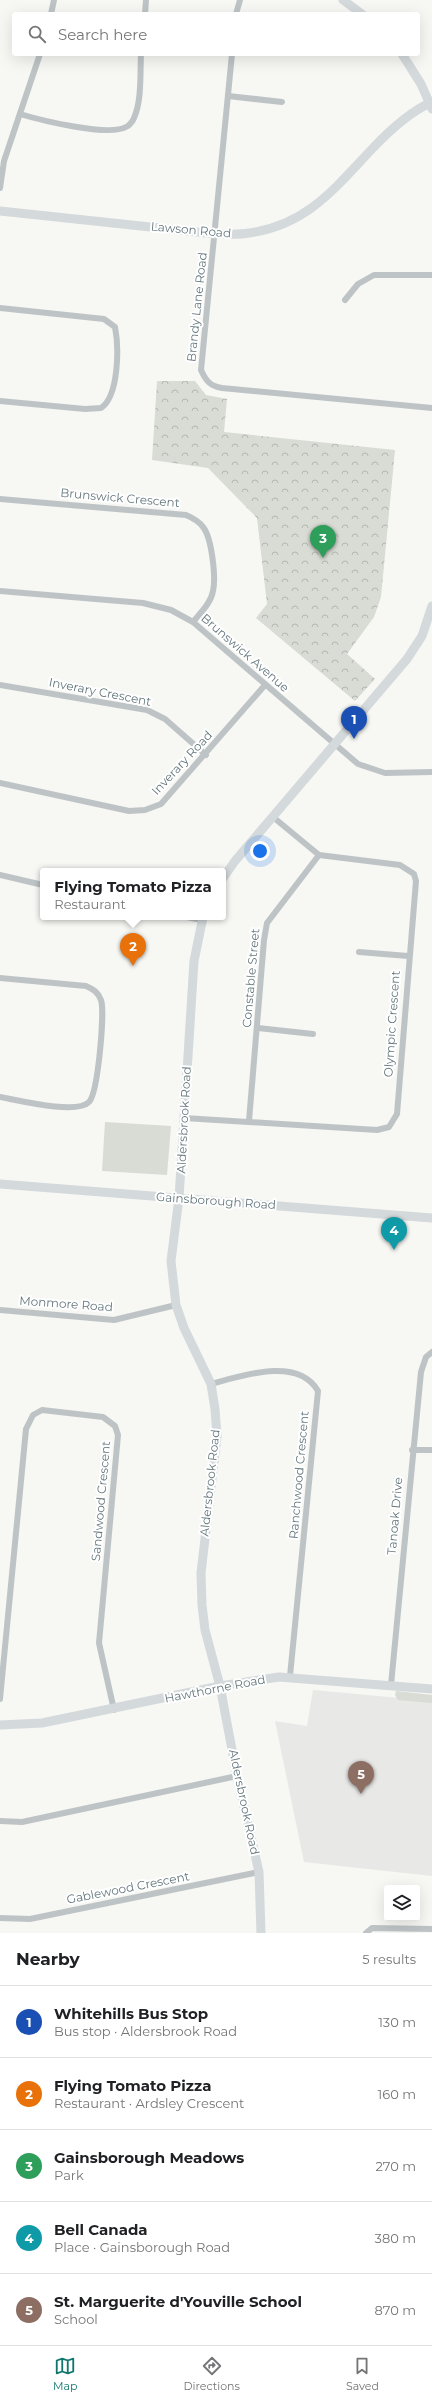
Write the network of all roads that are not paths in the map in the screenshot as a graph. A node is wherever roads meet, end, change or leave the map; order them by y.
1 (54, 0) edge
2 (146, 0) edge
3 (240, 0) edge
4 (342, 0) edge
5 (51, 12) edge
6 (145, 12) edge
7 (237, 12) edge
8 (359, 12) edge
9 (39, 56) edge
10 (141, 56) edge
11 (232, 56) edge
12 (403, 56) edge
13 (228, 96) junction
14 (282, 102) dead end
15 (431, 105) edge
16 (20, 114) junction
17 (0, 188) edge
18 (0, 211) edge
19 (216, 234) junction
20 (432, 275) edge
21 (345, 300) dead end
22 (0, 308) edge
23 (0, 401) edge
24 (432, 408) edge
25 (0, 498) edge
26 (0, 591) edge
27 (432, 606) edge
28 (193, 622) junction
29 (0, 685) edge
30 (265, 685) junction
31 (334, 745) junction
32 (206, 755) junction
33 (432, 772) edge
34 (0, 783) edge
35 (273, 817) junction
36 (319, 856) junction
37 (226, 874) edge
38 (0, 875) edge
39 (40, 884) edge
40 (203, 920) edge
41 (359, 952) dead end
42 (408, 956) junction
43 (0, 978) edge
44 (258, 1028) junction
45 (313, 1034) dead end
46 (0, 1097) edge
47 (184, 1118) junction
48 (249, 1121) junction
49 (0, 1184) edge
50 (179, 1198) junction
51 (432, 1218) edge
52 (176, 1304) junction
53 (0, 1310) edge
54 (432, 1352) edge
55 (211, 1384) junction
56 (412, 1450) junction
57 (432, 1450) edge
58 (290, 1676) junction
59 (391, 1685) junction
60 (220, 1686) junction
61 (432, 1689) edge
62 (0, 1698) edge
63 (114, 1710) junction
64 (0, 1724) edge
65 (237, 1776) junction
66 (0, 1821) edge
67 (259, 1872) junction
68 (0, 1918) edge
69 (432, 1929) edge
70 (261, 1933) edge
71 (366, 1933) edge

1 - 5 street
2 - 6 street
3 - 7 street
4 - 8 street
9 - 16 street
10 - 16 street
11 - 13 street, Brandy Lane Road
12 - 15 street
13 - 14 street
13 - 19 street, Brandy Lane Road
15 - 19 street, Lawson Road
16 - 17 street
18 - 19 street, Lawson Road
19 - 24 street, Brandy Lane Road
20 - 21 street
22 - 23 street
25 - 28 street, Brunswick Crescent
26 - 28 street, Brunswick Avenue
27 - 31 street
28 - 30 street, Brunswick Avenue
29 - 32 street, Inverary Crescent
30 - 31 street, Brunswick Avenue
30 - 32 street, Inverary Road
31 - 33 street, Brunswick Avenue
31 - 35 street
32 - 34 street, Inverary Road
35 - 36 street
35 - 37 street
36 - 42 street, Olympic Crescent
36 - 44 street, Constable Street
38 - 39 street
40 - 47 street, Aldersbrook Road
41 - 42 street
42 - 48 street, Olympic Crescent
43 - 46 street
44 - 45 street
44 - 48 street, Constable Street
47 - 48 street, Olympic Crescent
47 - 50 street, Aldersbrook Road
49 - 50 street, Gainsborough Road
50 - 51 street, Gainsborough Road
50 - 52 street, Aldersbrook Road
52 - 53 street, Monmore Road
52 - 55 street, Aldersbrook Road
54 - 56 street, Tanoak Drive
55 - 58 street, Ranchwood Crescent
55 - 60 street, Aldersbrook Road
56 - 57 street
56 - 59 street, Tanoak Drive
58 - 59 street, Hawthorne Road
58 - 60 street, Hawthorne Road
59 - 61 street, Hawthorne Road
60 - 63 street, Hawthorne Road
60 - 65 street, Aldersbrook Road
62 - 63 street, Sandwood Crescent
63 - 64 street, Hawthorne Road
65 - 66 street
65 - 67 street, Aldersbrook Road
67 - 68 street, Gablewood Crescent
67 - 70 street, Aldersbrook Road
69 - 71 street

